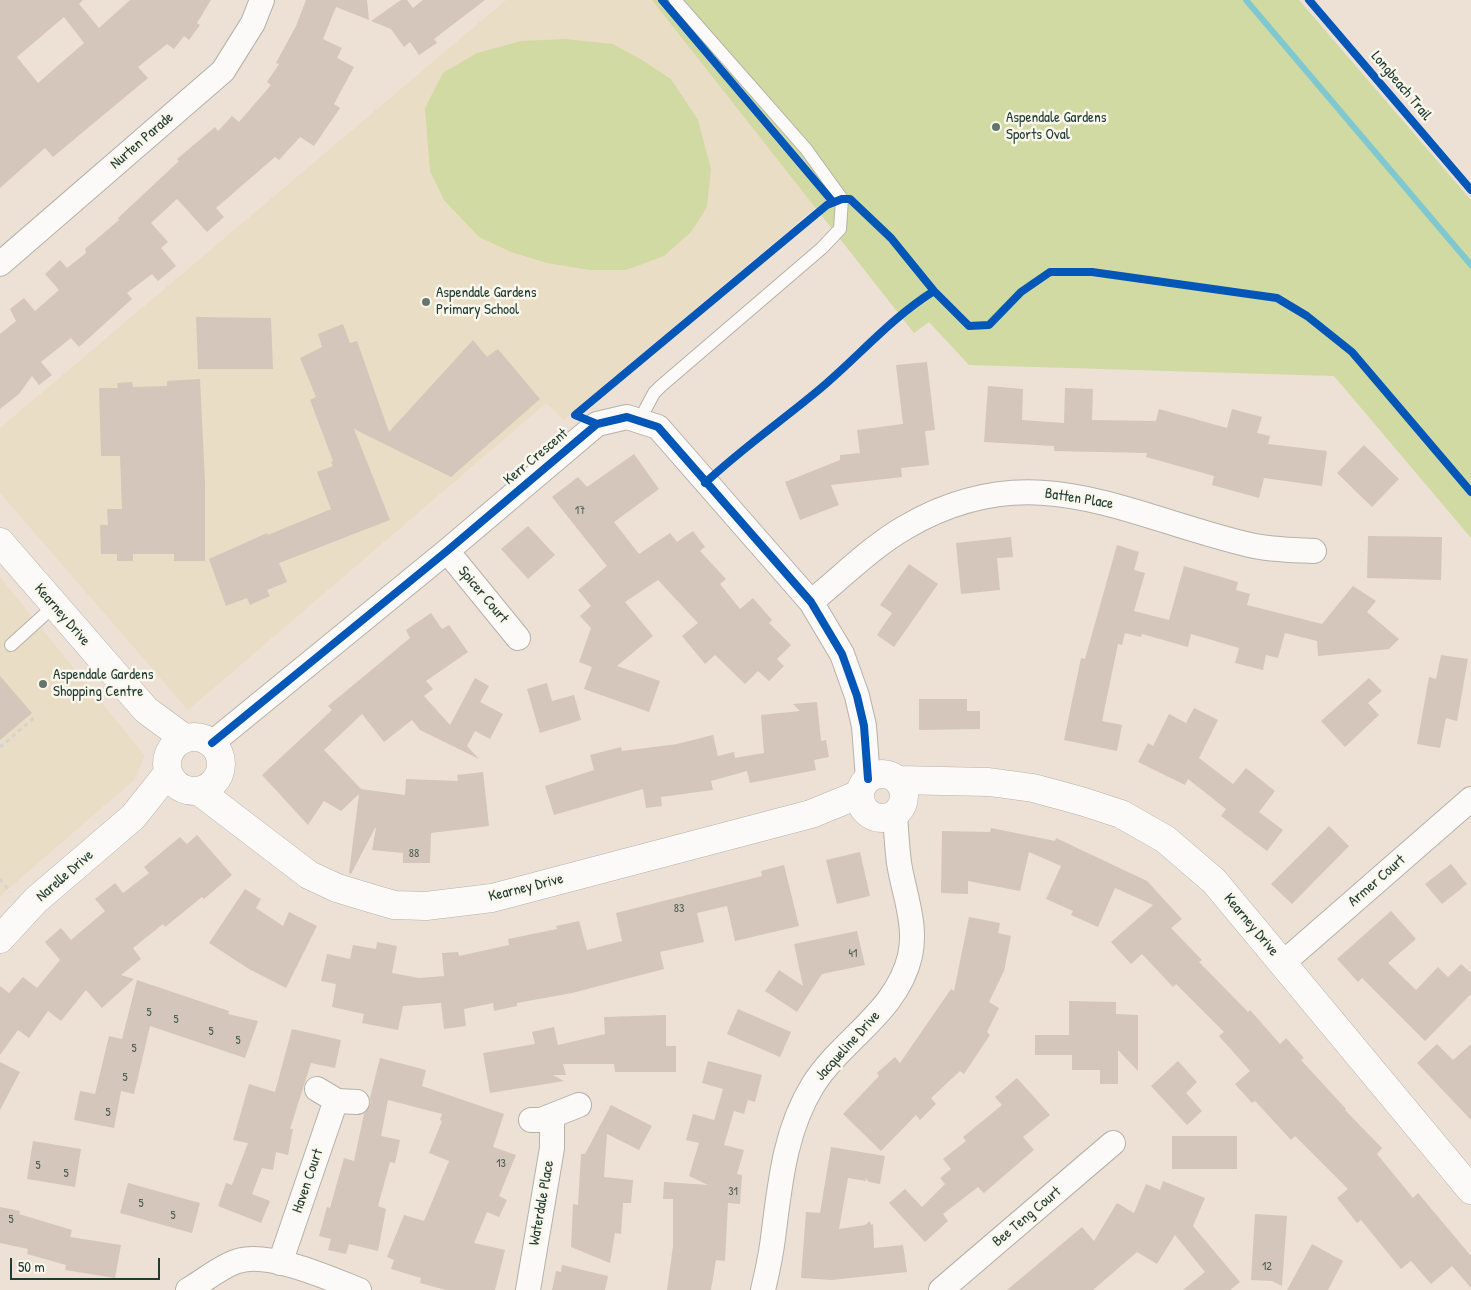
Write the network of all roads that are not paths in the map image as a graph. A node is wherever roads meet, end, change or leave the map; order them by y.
1 (262, 0) edge
2 (675, 0) edge
3 (0, 264) edge
4 (638, 421) junction
5 (0, 542) edge
6 (1314, 551) dead end
7 (447, 552) junction
8 (811, 602) junction
9 (54, 606) junction
10 (518, 638) dead end
11 (12, 645) dead end
12 (194, 766) junction
13 (882, 796) junction
14 (1471, 799) edge
15 (0, 938) edge
16 (1283, 963) junction
17 (336, 1097) dead end
18 (579, 1105) dead end
19 (1113, 1143) dead end
20 (1469, 1184) edge
21 (280, 1263) junction
22 (185, 1289) edge
23 (359, 1290) edge
24 (528, 1290) edge
25 (763, 1290) edge
26 (941, 1290) edge

1 - 3 street, Nurten Parade
2 - 4 lane
4 - 7 street, Kerr Crescent
4 - 8 street, Kerr Crescent
5 - 9 street, Kearney Drive
6 - 8 street, Batten Place
7 - 10 street, Spicer Court
7 - 12 street, Kerr Crescent
8 - 13 street, Kerr Crescent
9 - 11 lane
9 - 12 street, Kearney Drive
12 - 13 street, Kearney Drive
12 - 15 street, Narelle Drive
13 - 16 street, Kearney Drive
13 - 25 street, Jacqueline Drive
14 - 16 street, Armer Court
16 - 20 street, Kearney Drive
17 - 21 street, Haven Court
18 - 24 street, Waterdale Place
19 - 26 street, Bee Teng Court
21 - 22 street
21 - 23 street

